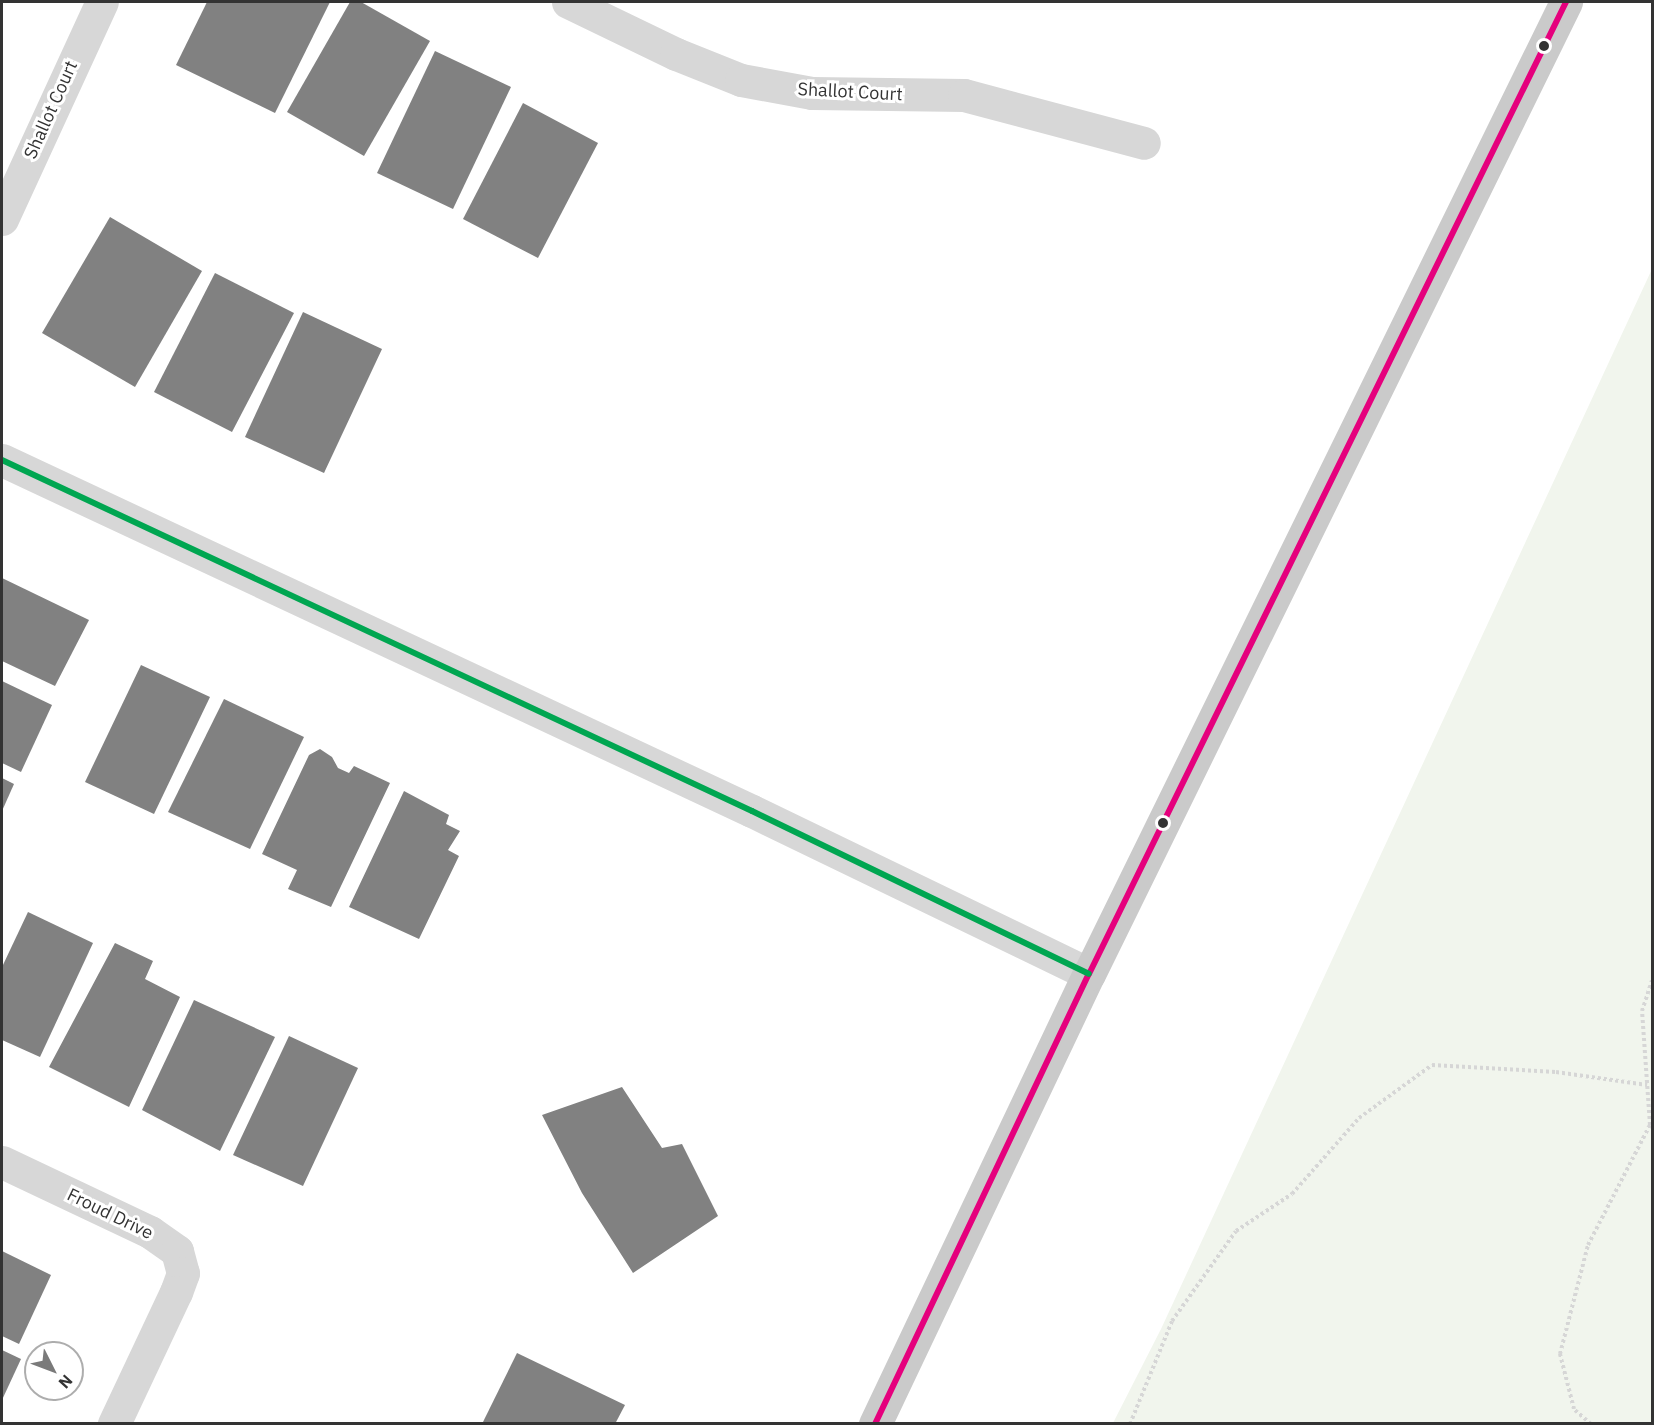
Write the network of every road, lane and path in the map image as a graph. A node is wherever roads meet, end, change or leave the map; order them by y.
1 (102, 2) edge
2 (568, 2) edge
3 (1566, 2) edge
4 (1144, 143) dead end
5 (2, 219) edge
6 (2, 460) edge
7 (1089, 974) junction
8 (1653, 981) edge
9 (1647, 1085) junction
10 (2, 1162) edge
11 (114, 1424) edge
12 (875, 1424) edge
13 (1130, 1424) edge
14 (1591, 1424) edge

1 - 5 street, Shallot Court
2 - 4 street, Shallot Court
3 - 7 main road
6 - 7 street
7 - 12 main road
8 - 9 path
9 - 13 path
9 - 14 path
10 - 11 street, Froud Drive

